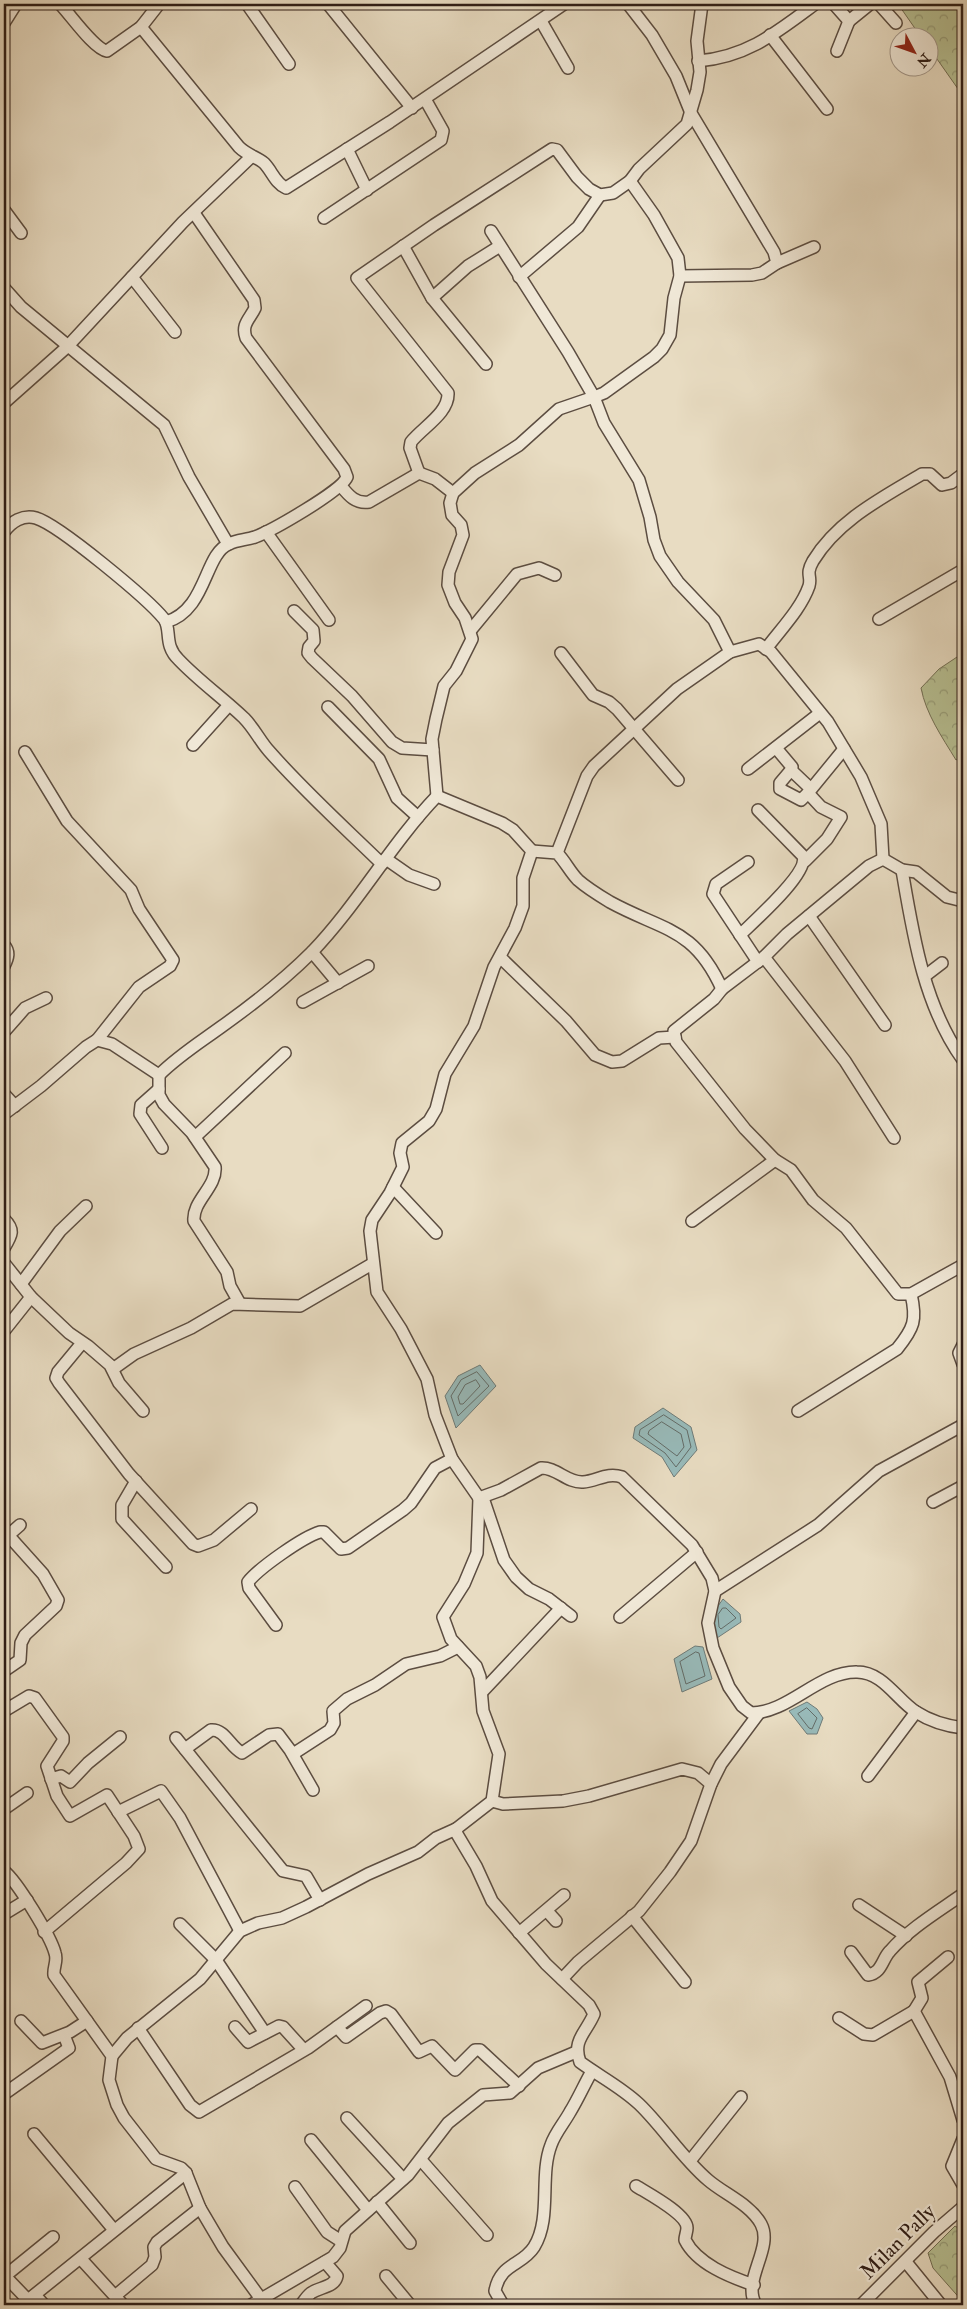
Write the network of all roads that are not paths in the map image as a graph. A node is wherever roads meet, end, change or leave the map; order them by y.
1 (16, 4) edge
2 (60, 4) edge
3 (159, 4) edge
4 (247, 4) edge
5 (328, 4) edge
6 (564, 4) edge
7 (628, 4) edge
8 (702, 4) edge
9 (815, 4) edge
10 (834, 4) edge
11 (870, 4) edge
12 (879, 4) edge
13 (541, 21) junction
14 (849, 21) junction
15 (4, 23) edge
16 (896, 23) dead end
17 (141, 27) junction
18 (770, 35) junction
19 (837, 51) dead end
20 (698, 61) junction
21 (289, 64) dead end
22 (568, 68) dead end
23 (425, 99) junction
24 (412, 108) junction
25 (828, 109) dead end
26 (691, 113) junction
27 (347, 149) junction
28 (251, 157) junction
29 (630, 181) junction
30 (367, 190) junction
31 (600, 195) junction
32 (4, 210) edge
33 (194, 213) junction
34 (324, 218) dead end
35 (491, 231) dead end
36 (22, 233) dead end
37 (403, 246) junction
38 (500, 246) junction
39 (814, 247) dead end
40 (777, 263) junction
41 (680, 276) junction
42 (132, 277) junction
43 (519, 277) junction
44 (4, 288) edge
45 (432, 298) junction
46 (175, 332) dead end
47 (67, 347) junction
48 (486, 364) dead end
49 (594, 397) junction
50 (4, 403) edge
51 (419, 473) junction
52 (962, 479) edge
53 (341, 486) junction
54 (453, 493) junction
55 (4, 530) edge
56 (266, 532) junction
57 (228, 544) junction
58 (963, 570) edge
59 (555, 575) dead end
60 (294, 611) dead end
61 (879, 619) dead end
62 (329, 620) dead end
63 (166, 622) junction
64 (470, 631) junction
65 (766, 649) junction
66 (730, 652) junction
67 (561, 653) dead end
68 (229, 705) junction
69 (328, 707) dead end
70 (820, 713) junction
71 (634, 729) junction
72 (193, 745) dead end
73 (776, 748) junction
74 (844, 749) junction
75 (433, 750) junction
76 (25, 752) dead end
77 (748, 769) dead end
78 (791, 770) junction
79 (678, 780) dead end
80 (810, 791) junction
81 (437, 796) junction
82 (758, 810) dead end
83 (418, 818) junction
84 (532, 851) junction
85 (557, 853) junction
86 (883, 859) junction
87 (805, 861) junction
88 (384, 862) junction
89 (748, 862) dead end
90 (902, 870) junction
91 (434, 884) dead end
92 (963, 901) edge
93 (809, 916) junction
94 (740, 935) junction
95 (4, 945) edge
96 (312, 952) junction
97 (500, 958) junction
98 (761, 960) junction
99 (942, 963) dead end
100 (4, 966) edge
101 (368, 966) dead end
102 (925, 976) junction
103 (338, 983) junction
104 (722, 989) junction
105 (46, 998) dead end
106 (303, 1002) dead end
107 (885, 1025) dead end
108 (4, 1032) edge
109 (675, 1037) junction
110 (97, 1040) junction
111 (960, 1047) edge
112 (285, 1052) dead end
113 (963, 1060) edge
114 (158, 1075) junction
115 (159, 1088) junction
116 (4, 1094) edge
117 (15, 1106) junction
118 (4, 1114) edge
119 (195, 1138) junction
120 (894, 1138) dead end
121 (162, 1148) dead end
122 (775, 1160) junction
123 (393, 1188) junction
124 (86, 1206) dead end
125 (4, 1220) edge
126 (692, 1222) dead end
127 (436, 1233) dead end
128 (4, 1248) edge
129 (4, 1263) edge
130 (372, 1264) junction
131 (963, 1265) edge
132 (21, 1284) junction
133 (912, 1294) junction
134 (31, 1297) junction
135 (239, 1302) junction
136 (4, 1331) edge
137 (82, 1343) junction
138 (963, 1344) edge
139 (963, 1364) edge
140 (113, 1369) junction
141 (143, 1411) dead end
142 (798, 1411) dead end
143 (963, 1425) edge
144 (452, 1459) junction
145 (136, 1481) junction
146 (963, 1486) edge
147 (481, 1498) junction
148 (933, 1502) dead end
149 (251, 1509) dead end
150 (20, 1525) dead end
151 (6, 1537) edge
152 (697, 1552) junction
153 (166, 1567) dead end
154 (715, 1591) junction
155 (561, 1608) junction
156 (572, 1616) dead end
157 (620, 1617) dead end
158 (276, 1625) dead end
159 (458, 1647) junction
160 (4, 1671) edge
161 (482, 1692) junction
162 (4, 1711) edge
163 (916, 1712) junction
164 (759, 1713) junction
165 (963, 1728) edge
166 (120, 1737) dead end
167 (176, 1738) dead end
168 (185, 1749) junction
169 (293, 1754) junction
170 (868, 1776) dead end
171 (51, 1779) junction
172 (711, 1784) junction
173 (313, 1790) dead end
174 (27, 1793) dead end
175 (492, 1801) junction
176 (4, 1809) edge
177 (118, 1812) junction
178 (456, 1829) junction
179 (4, 1871) edge
180 (963, 1894) edge
181 (564, 1895) dead end
182 (27, 1900) junction
183 (320, 1900) junction
184 (859, 1906) dead end
185 (547, 1911) junction
186 (4, 1914) edge
187 (632, 1916) junction
188 (556, 1921) dead end
189 (180, 1924) dead end
190 (240, 1931) junction
191 (44, 1932) junction
192 (519, 1934) junction
193 (906, 1936) junction
194 (851, 1952) dead end
195 (948, 1958) dead end
196 (216, 1960) junction
197 (562, 1979) junction
198 (685, 1982) dead end
199 (366, 2006) dead end
200 (914, 2011) junction
201 (839, 2018) dead end
202 (21, 2021) dead end
203 (87, 2021) junction
204 (235, 2027) dead end
205 (337, 2027) junction
206 (138, 2028) junction
207 (265, 2034) junction
208 (64, 2035) junction
209 (303, 2050) junction
210 (576, 2052) junction
211 (112, 2056) junction
212 (592, 2071) junction
213 (518, 2086) junction
214 (4, 2094) edge
215 (741, 2097) dead end
216 (347, 2118) dead end
217 (963, 2120) edge
218 (34, 2134) dead end
219 (963, 2139) edge
220 (311, 2140) dead end
221 (421, 2160) junction
222 (690, 2161) junction
223 (186, 2173) junction
224 (403, 2179) junction
225 (963, 2185) edge
226 (636, 2186) dead end
227 (295, 2187) dead end
228 (372, 2206) junction
229 (963, 2207) edge
230 (200, 2208) junction
231 (114, 2230) junction
232 (487, 2235) dead end
233 (53, 2237) dead end
234 (341, 2241) junction
235 (410, 2243) dead end
236 (80, 2259) junction
237 (325, 2262) junction
238 (906, 2262) junction
239 (386, 2276) dead end
240 (5, 2280) edge
241 (754, 2285) junction
242 (35, 2295) junction
243 (115, 2296) junction
244 (256, 2302) edge
245 (44, 2305) edge
246 (123, 2305) edge
247 (301, 2305) edge
248 (410, 2305) edge
249 (503, 2305) edge
250 (756, 2305) edge
251 (861, 2305) edge
252 (941, 2305) edge

1 - 15 street
2 - 17 street
3 - 17 street
4 - 21 street
5 - 24 street
6 - 13 street
7 - 26 street
8 - 20 street
9 - 18 street
10 - 14 street
11 - 14 street
12 - 16 street
13 - 22 street
13 - 23 street
14 - 19 street
17 - 28 street
18 - 20 street
18 - 25 street
20 - 26 street
23 - 24 street
23 - 30 street
24 - 27 street
26 - 29 street
26 - 40 street
27 - 28 street
27 - 30 street
28 - 33 street
29 - 31 street
29 - 41 street
30 - 34 street
31 - 37 street
31 - 43 street
32 - 36 street
33 - 42 street
33 - 53 street
35 - 38 street
37 - 45 street
37 - 51 street
38 - 43 street
38 - 45 street
39 - 40 street
40 - 41 street
41 - 49 street
42 - 46 street
42 - 47 street
43 - 49 street
44 - 47 street
45 - 48 street
47 - 50 street
47 - 57 street
49 - 54 street
49 - 66 street
51 - 53 street
51 - 54 street
52 - 65 street
53 - 56 street
54 - 64 street
55 - 63 street
56 - 57 street
56 - 62 street
57 - 63 street
58 - 61 street
59 - 64 street
60 - 75 street
63 - 68 street
64 - 75 street
65 - 66 street
65 - 70 street
66 - 71 street
67 - 71 street
68 - 72 street
68 - 88 street
69 - 83 street
70 - 73 street
70 - 74 street
71 - 79 street
71 - 85 street
73 - 77 street
73 - 78 street
74 - 80 street
74 - 86 street
75 - 81 street
76 - 110 street
78 - 80 street
78 - 80 street
80 - 87 street
81 - 83 street
81 - 84 street
82 - 87 street
83 - 88 street
84 - 85 street
84 - 97 street
85 - 104 street
86 - 90 street
86 - 93 street
87 - 94 street
88 - 91 street
88 - 96 street
89 - 94 street
90 - 92 street
90 - 102 street
93 - 98 street
93 - 107 street
94 - 98 street
95 - 100 street
96 - 103 street
96 - 114 street
97 - 109 street
97 - 123 street
98 - 104 street
98 - 120 street
99 - 102 street
101 - 103 street
102 - 111 street
103 - 106 street
104 - 109 street
105 - 108 street
109 - 122 street
110 - 114 street
110 - 117 street
111 - 113 street
112 - 119 street
114 - 115 street
115 - 119 street
115 - 121 street
116 - 117 street
117 - 118 street
119 - 135 street
122 - 126 street
122 - 133 street
123 - 127 street
123 - 130 street
124 - 132 street
125 - 128 street
129 - 132 street
130 - 135 street
130 - 144 street
131 - 133 street
132 - 134 street
133 - 142 street
134 - 136 street
134 - 137 street
135 - 140 street
137 - 140 street
137 - 145 street
138 - 139 street
140 - 141 street
143 - 154 street
144 - 147 street
144 - 158 street
145 - 149 street
145 - 153 street
146 - 148 street
147 - 152 street
147 - 155 street
147 - 159 street
150 - 151 street
151 - 160 street
152 - 154 street
152 - 157 street
154 - 164 street
155 - 156 street
155 - 161 street
159 - 161 street
159 - 169 street
161 - 175 street
162 - 171 street
163 - 164 street
163 - 165 street
163 - 170 street
164 - 172 street
166 - 171 street
167 - 168 street
168 - 169 street
168 - 183 street
169 - 173 street
171 - 177 street
172 - 175 street
172 - 187 street
174 - 176 street
175 - 178 street
177 - 190 street
177 - 191 street
178 - 183 street
178 - 192 street
179 - 182 street
180 - 193 street
181 - 185 street
182 - 186 street
182 - 191 street
183 - 190 street
184 - 193 street
185 - 188 street
185 - 192 street
187 - 197 street
187 - 198 street
189 - 196 street
190 - 196 street
191 - 203 street
192 - 197 street
193 - 194 street
195 - 200 street
196 - 206 street
196 - 207 street
197 - 210 street
199 - 205 street
200 - 201 street
200 - 217 street
202 - 208 street
203 - 208 street
203 - 211 street
204 - 207 street
205 - 209 street
205 - 213 street
206 - 209 street
206 - 211 street
207 - 209 street
208 - 214 street
210 - 212 street
210 - 213 street
211 - 223 street
212 - 222 street
212 - 249 street
213 - 221 street
215 - 222 street
216 - 224 street
218 - 231 street
219 - 225 street
220 - 228 street
221 - 224 street
221 - 232 street
222 - 241 street
223 - 230 street
223 - 231 street
224 - 228 street
226 - 241 street
227 - 234 street
228 - 234 street
228 - 235 street
229 - 238 street, Milan Pally
230 - 243 street
230 - 244 street
231 - 236 street
233 - 240 street
234 - 237 street
236 - 242 street
236 - 243 street
237 - 244 street
237 - 247 street
238 - 251 street, Milan Pally
238 - 252 street
239 - 248 street
240 - 242 street
241 - 250 street
242 - 245 street
243 - 246 street

